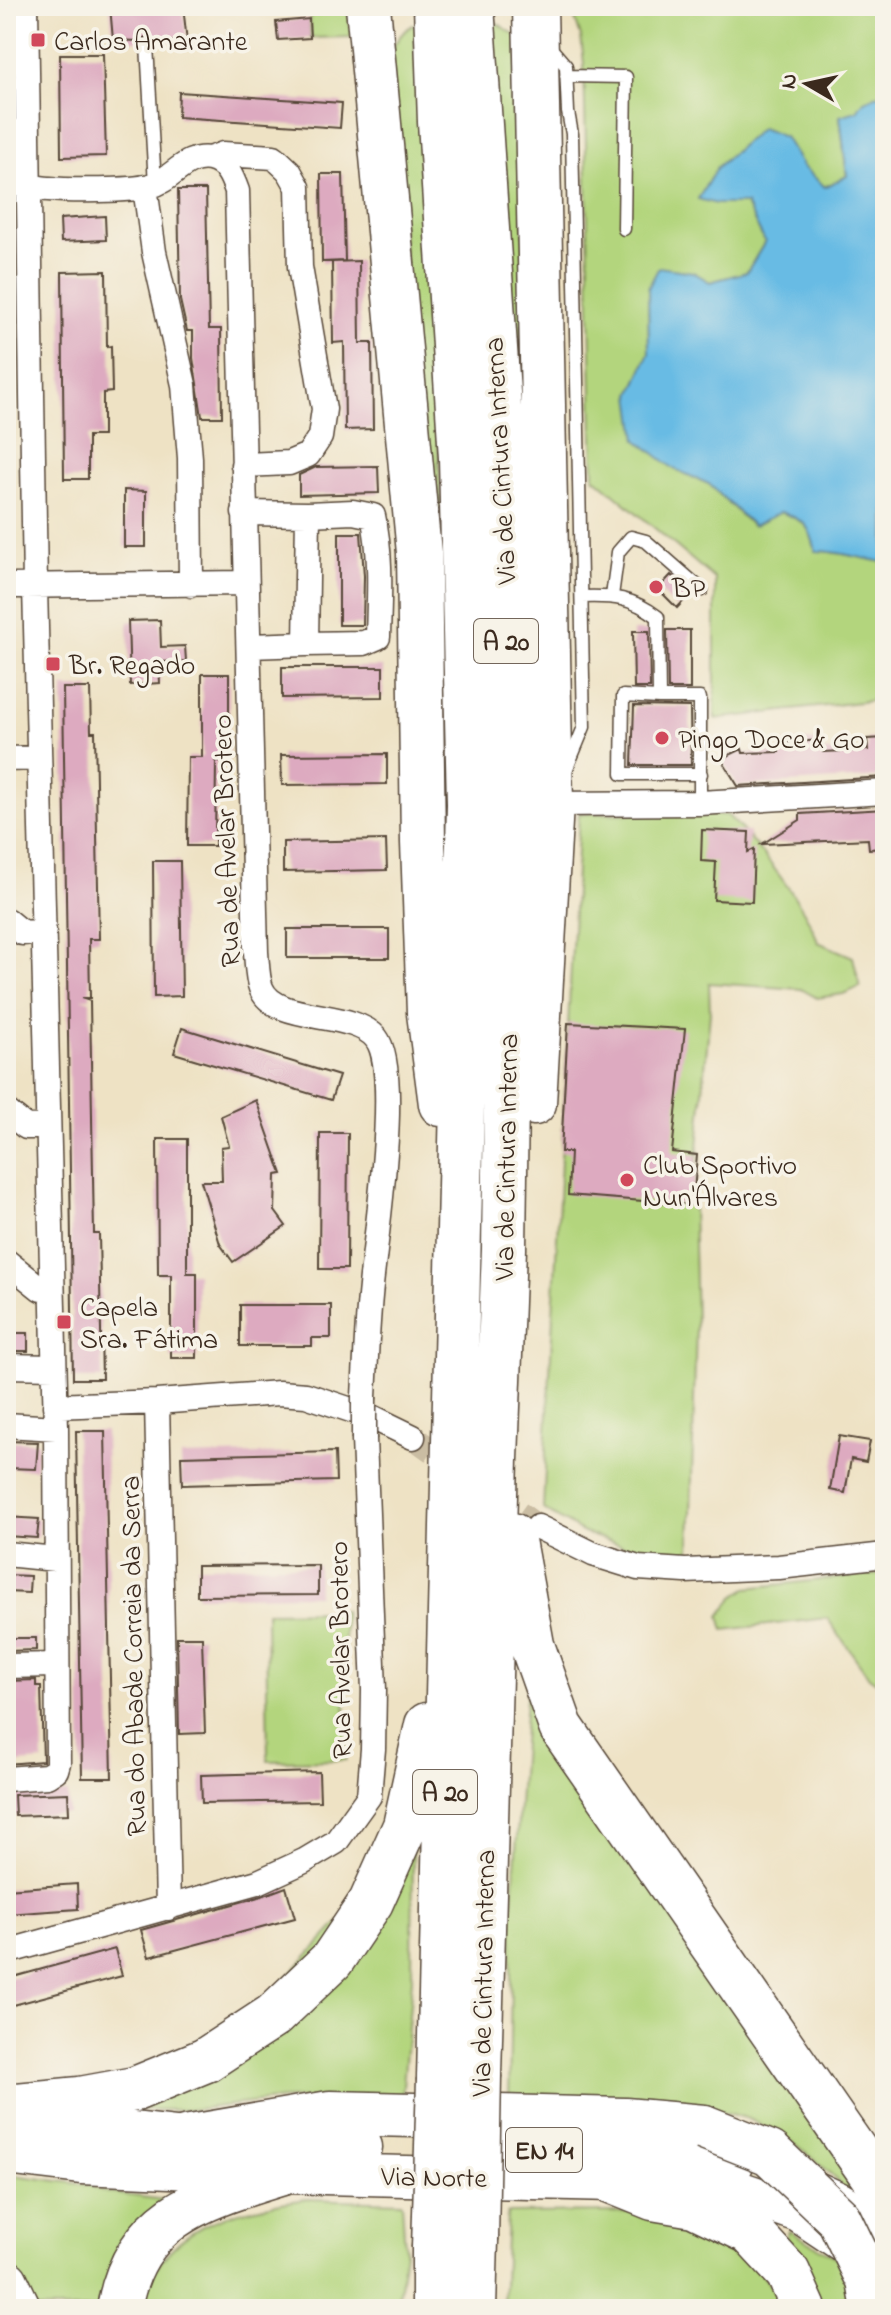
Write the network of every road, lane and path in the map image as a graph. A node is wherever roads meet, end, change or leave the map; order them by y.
1 (26, 6) edge
2 (368, 6) edge
3 (454, 16) edge
4 (535, 19) edge
5 (147, 45) dead end
6 (373, 49) junction
7 (566, 76) junction
8 (210, 159) junction
9 (17, 184) edge
10 (150, 186) junction
11 (624, 229) dead end
12 (243, 465) junction
13 (244, 513) junction
14 (308, 514) junction
15 (245, 583) junction
16 (191, 585) junction
17 (6, 586) edge
18 (35, 587) junction
19 (702, 590) dead end
20 (612, 596) junction
21 (582, 597) junction
22 (306, 644) junction
23 (250, 646) junction
24 (659, 698) junction
25 (39, 758) junction
26 (6, 759) edge
27 (701, 774) junction
28 (885, 792) edge
29 (700, 803) junction
30 (551, 804) junction
31 (6, 920) edge
32 (44, 931) junction
33 (386, 1097) joint
34 (6, 1111) edge
35 (48, 1126) junction
36 (459, 1221) junction
37 (504, 1249) junction
38 (6, 1261) edge
39 (52, 1288) junction
40 (6, 1366) edge
41 (54, 1367) junction
42 (157, 1402) junction
43 (56, 1417) junction
44 (6, 1425) edge
45 (413, 1437) tunnel mouth
46 (496, 1459) junction
47 (538, 1527) tunnel mouth
48 (6, 1554) edge
49 (885, 1555) edge
50 (55, 1559) junction
51 (448, 1645) junction
52 (56, 1665) junction
53 (6, 1666) edge
54 (6, 1779) edge
55 (168, 1908) junction
56 (6, 1952) edge
57 (459, 2077) junction
58 (6, 2106) edge
59 (6, 2117) edge
60 (185, 2138) junction
61 (6, 2155) edge
62 (282, 2173) junction
63 (606, 2179) junction
64 (885, 2194) edge
65 (885, 2232) edge
66 (885, 2275) edge
67 (6, 2282) edge
68 (454, 2289) edge
69 (19, 2309) edge
70 (119, 2309) edge
71 (483, 2309) edge
72 (804, 2309) edge
73 (874, 2309) edge

1 - 9 street
2 - 6 highway
3 - 4 highway
3 - 6 highway
3 - 36 highway, Via de Cintura Interna / A 20
3 - 37 highway, Via de Cintura Interna / A 20
4 - 7 lane
4 - 30 highway
5 - 10 lane
6 - 36 highway
7 - 11 lane
7 - 21 lane
8 - 10 street
8 - 12 street, Rua de Avelar Brotero
8 - 12 street
9 - 10 street
9 - 18 street
10 - 16 street
12 - 13 street, Rua de Avelar Brotero
13 - 14 street
13 - 15 street, Rua de Avelar Brotero
14 - 22 street
14 - 22 street
15 - 16 street
15 - 23 street, Rua de Avelar Brotero
16 - 18 street
17 - 18 street
18 - 25 street
19 - 20 lane
20 - 21 lane
20 - 24 lane
21 - 30 lane
22 - 23 street
23 - 33 street, Rua de Avelar Brotero
24 - 27 lane
24 - 27 lane
25 - 26 street
25 - 32 street
27 - 29 lane
28 - 29 street
29 - 30 street
30 - 37 highway
31 - 32 street
32 - 35 street
33 - 55 street, Rua Avelar Brotero, bridge
34 - 35 street
35 - 39 street
36 - 51 highway, Via de Cintura Interna / A 20
37 - 46 highway, Via de Cintura Interna / A 20
38 - 39 street
39 - 41 street
40 - 41 street
41 - 43 street
42 - 43 street
42 - 45 street
42 - 55 street, Rua do Abade Correia da Serra
43 - 44 street
43 - 50 street
46 - 57 highway, Via de Cintura Interna / A 20
46 - 64 highway
47 - 49 street
48 - 50 street
50 - 52 street
51 - 57 highway, Via de Cintura Interna / A 20
51 - 58 highway
52 - 53 street
52 - 54 street
55 - 56 street, Rua Avelar Brotero
57 - 68 highway, Via de Cintura Interna / A 20, bridge
57 - 68 highway, Via de Cintura Interna / A 20, bridge
59 - 60 highway, Via Norte / EN 14
60 - 65 highway, Via Norte / EN 14
60 - 73 highway, bridge
61 - 62 highway, Via Norte / EN 14
62 - 63 highway, Via Norte / EN 14
62 - 70 highway
63 - 66 highway, Via Norte / EN 14
63 - 72 highway
67 - 69 highway
68 - 71 highway

